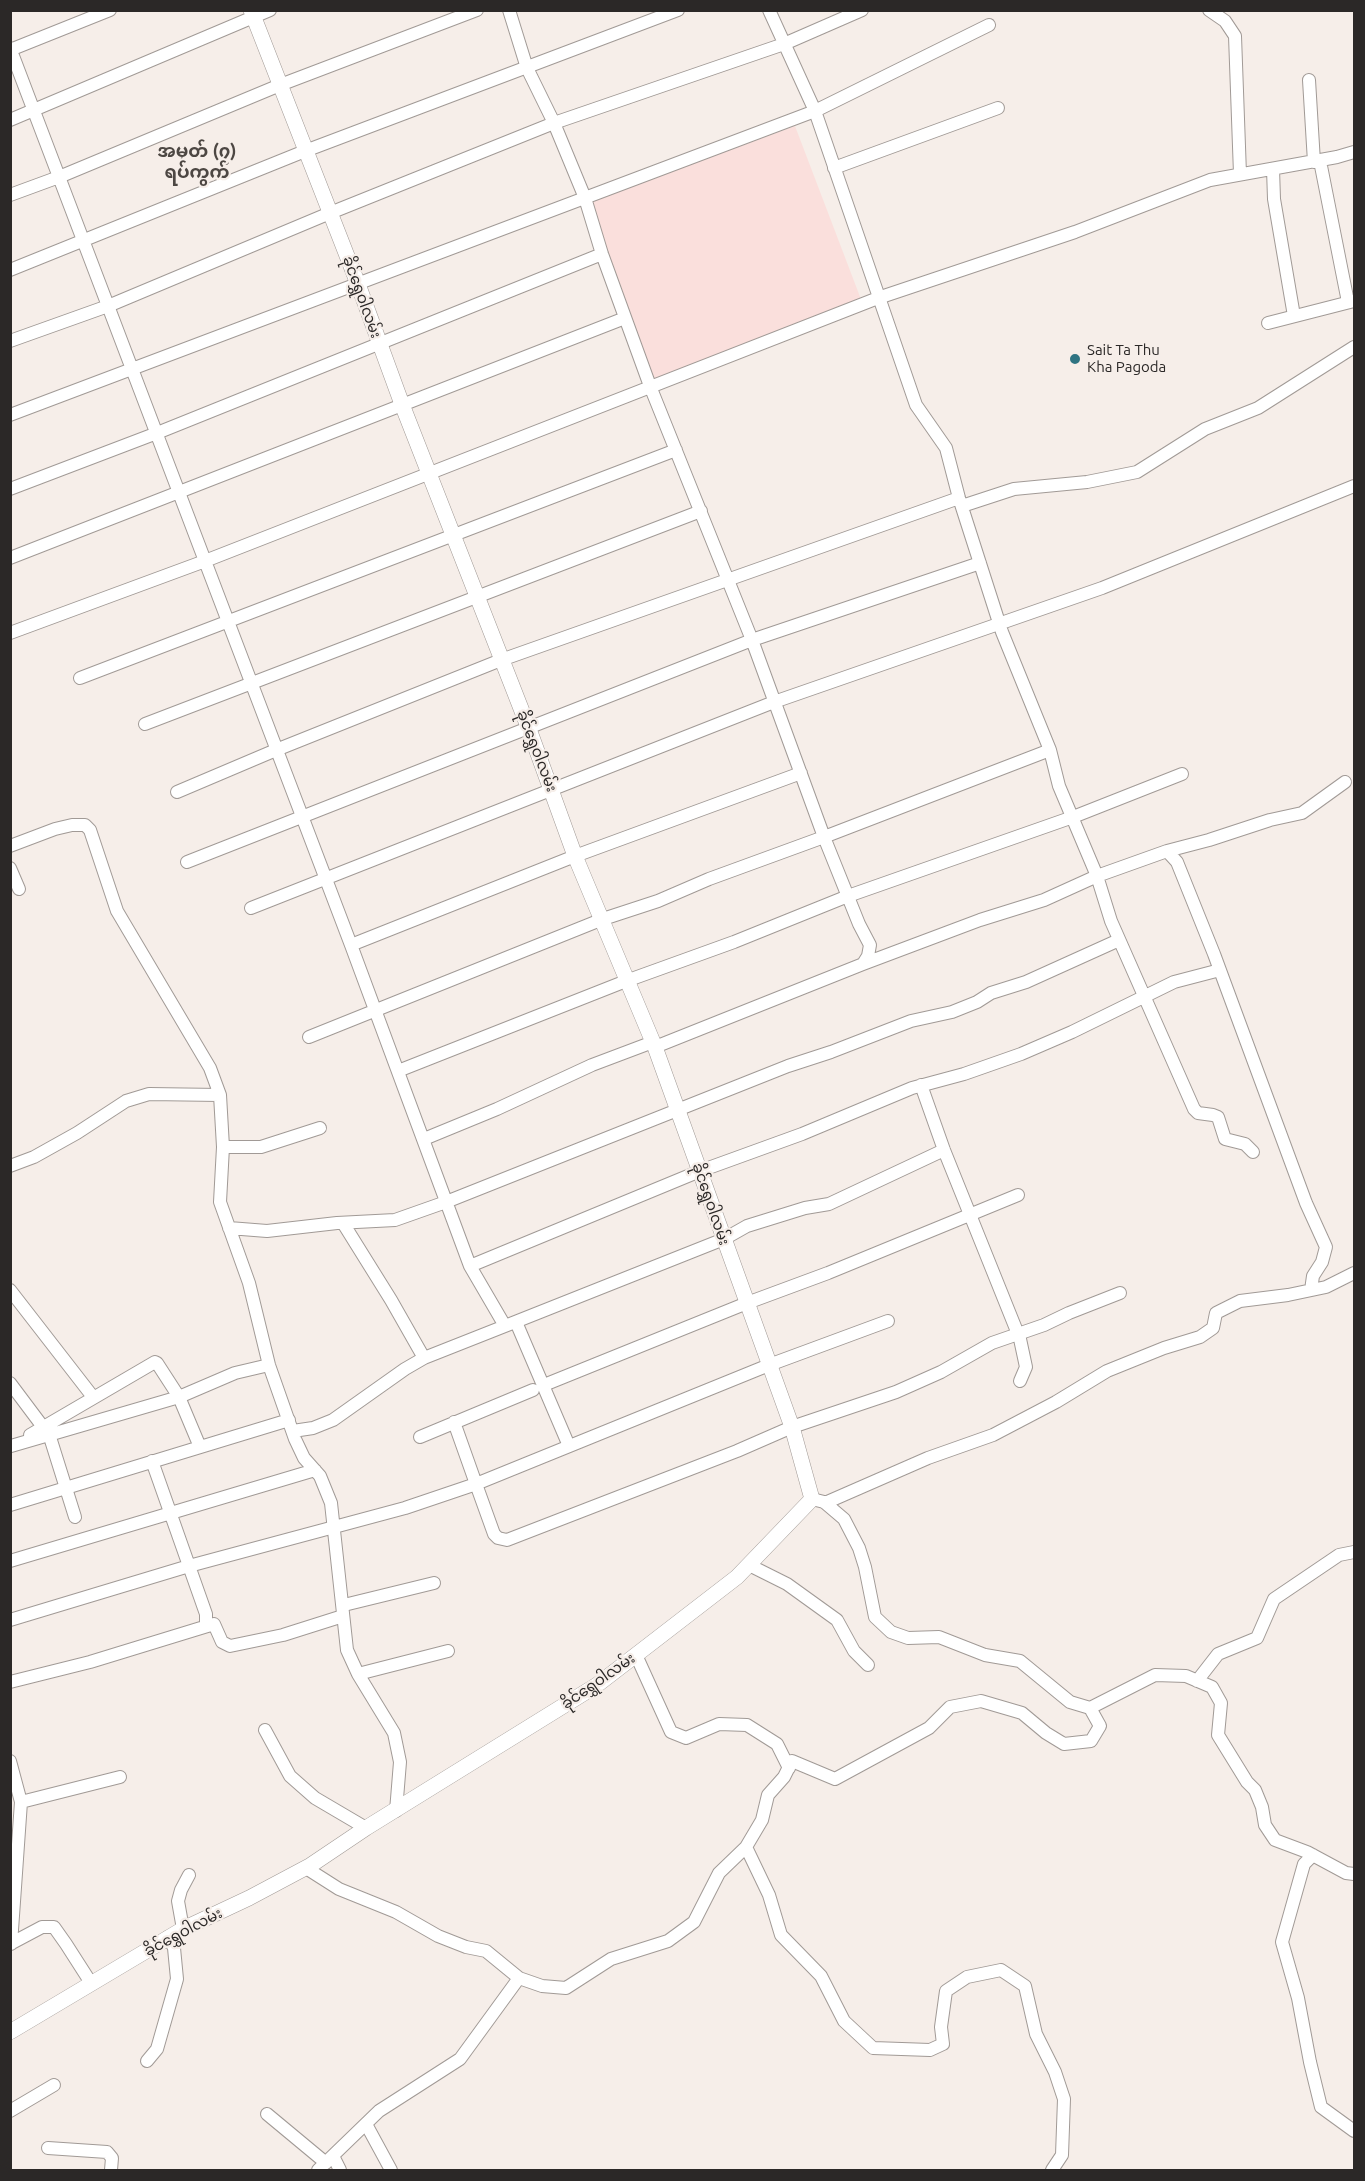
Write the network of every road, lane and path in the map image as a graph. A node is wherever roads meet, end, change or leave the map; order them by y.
1 (110, 10) edge
2 (270, 10) edge
3 (477, 10) edge
4 (508, 10) edge
5 (678, 10) edge
6 (769, 10) edge
7 (862, 10) edge
8 (1209, 10) edge
9 (252, 14) edge
10 (989, 25) dead end
11 (784, 44) junction
12 (11, 49) edge
13 (527, 68) junction
14 (1309, 80) dead end
15 (280, 85) junction
16 (998, 108) dead end
17 (34, 111) junction
18 (815, 111) junction
19 (10, 120) edge
20 (554, 123) junction
21 (305, 151) junction
22 (1354, 152) edge
23 (1317, 161) junction
24 (834, 168) junction
25 (1272, 169) junction
26 (1240, 174) junction
27 (59, 177) junction
28 (10, 195) edge
29 (585, 198) junction
30 (330, 213) junction
31 (84, 242) junction
32 (603, 255) junction
33 (10, 270) edge
34 (358, 284) junction
35 (878, 298) junction
36 (1351, 301) edge
37 (108, 306) junction
38 (1294, 316) junction
39 (625, 318) junction
40 (1268, 323) dead end
41 (10, 341) edge
42 (380, 344) junction
43 (1354, 346) edge
44 (132, 369) junction
45 (650, 386) junction
46 (403, 407) junction
47 (10, 416) edge
48 (157, 433) junction
49 (676, 450) junction
50 (428, 473) junction
51 (1354, 486) edge
52 (10, 489) edge
53 (179, 492) junction
54 (961, 502) junction
55 (701, 511) junction
56 (453, 536) junction
57 (10, 558) edge
58 (205, 561) junction
59 (980, 563) junction
60 (728, 579) junction
61 (476, 597) junction
62 (228, 622) junction
63 (1000, 624) junction
64 (10, 633) edge
65 (752, 640) junction
66 (501, 660) junction
67 (80, 678) dead end
68 (250, 683) junction
69 (774, 702) junction
70 (145, 724) dead end
71 (529, 729) junction
72 (276, 750) junction
73 (1050, 750) junction
74 (801, 772) junction
75 (1182, 774) dead end
76 (1345, 782) dead end
77 (552, 791) junction
78 (177, 792) dead end
79 (302, 816) junction
80 (1073, 817) junction
81 (824, 837) junction
82 (10, 846) edge
83 (1167, 851) junction
84 (576, 856) junction
85 (187, 862) dead end
86 (10, 868) edge
87 (1097, 876) junction
88 (326, 880) junction
89 (19, 889) dead end
90 (848, 896) junction
91 (251, 908) dead end
92 (603, 919) junction
93 (1119, 940) junction
94 (351, 945) junction
95 (863, 964) junction
96 (1220, 970) junction
97 (626, 981) junction
98 (1144, 997) junction
99 (375, 1010) junction
100 (309, 1038) dead end
101 (654, 1044) junction
102 (398, 1071) junction
103 (921, 1085) junction
104 (220, 1095) junction
105 (677, 1110) junction
106 (320, 1128) dead end
107 (424, 1139) junction
108 (223, 1147) junction
109 (944, 1150) junction
110 (1253, 1152) dead end
111 (10, 1166) edge
112 (700, 1171) junction
113 (1018, 1195) dead end
114 (446, 1202) junction
115 (970, 1215) junction
116 (343, 1223) junction
117 (229, 1228) junction
118 (724, 1239) junction
119 (470, 1266) junction
120 (1354, 1273) edge
121 (10, 1290) edge
122 (1311, 1290) junction
123 (1120, 1293) dead end
124 (747, 1303) junction
125 (888, 1321) dead end
126 (510, 1324) junction
127 (1018, 1334) junction
128 (424, 1358) junction
129 (268, 1365) junction
130 (769, 1365) junction
131 (1020, 1381) dead end
132 (10, 1383) edge
133 (538, 1388) junction
134 (93, 1397) junction
135 (179, 1397) junction
136 (454, 1422) junction
137 (291, 1426) junction
138 (792, 1427) junction
139 (46, 1430) junction
140 (420, 1437) dead end
141 (11, 1446) edge
142 (569, 1446) junction
143 (200, 1447) junction
144 (152, 1461) junction
145 (315, 1470) junction
146 (476, 1484) junction
147 (66, 1488) junction
148 (819, 1501) junction
149 (10, 1505) edge
150 (171, 1513) junction
151 (75, 1517) dead end
152 (332, 1527) junction
153 (1354, 1552) edge
154 (10, 1561) edge
155 (749, 1564) junction
156 (189, 1566) junction
157 (434, 1583) dead end
158 (344, 1611) junction
159 (10, 1620) edge
160 (206, 1626) junction
161 (448, 1652) dead end
162 (636, 1655) junction
163 (868, 1665) dead end
164 (358, 1674) junction
165 (1197, 1681) junction
166 (10, 1682) edge
167 (1094, 1714) junction
168 (266, 1730) dead end
169 (10, 1761) edge
170 (789, 1768) junction
171 (120, 1777) dead end
172 (21, 1802) junction
173 (396, 1811) junction
174 (366, 1828) junction
175 (746, 1847) junction
176 (1313, 1855) junction
177 (306, 1868) junction
178 (1354, 1874) edge
179 (189, 1875) dead end
180 (183, 1929) junction
181 (168, 1937) junction
182 (11, 1944) edge
183 (519, 1978) junction
184 (91, 1983) junction
185 (10, 2032) edge
186 (147, 2061) dead end
187 (54, 2085) dead end
188 (10, 2111) edge
189 (267, 2114) dead end
190 (366, 2124) junction
191 (1354, 2131) edge
192 (48, 2148) dead end
193 (326, 2163) edge
194 (111, 2170) edge
195 (340, 2170) edge
196 (391, 2170) edge
197 (1052, 2170) edge

1 - 12 street
2 - 9 street
3 - 15 street
4 - 13 street
5 - 13 street
6 - 11 street
7 - 11 street
8 - 26 street
9 - 15 street, ခိုင်ရွှေဝါလမ်း
9 - 17 street
10 - 18 street
11 - 18 street
11 - 20 street
12 - 17 street
13 - 20 street
13 - 21 street
14 - 23 street
15 - 21 street, ခိုင်ရွှေဝါလမ်း
15 - 27 street
16 - 24 street
17 - 19 street
17 - 27 street
18 - 24 street
18 - 29 street
20 - 29 street
20 - 30 street
21 - 30 street, ခိုင်ရွှေဝါလမ်း
21 - 31 street
22 - 23 street
23 - 25 street
23 - 36 street
24 - 35 street
25 - 26 street
25 - 38 street
26 - 35 street
27 - 28 street
27 - 31 street
29 - 32 street
29 - 34 street
30 - 34 street, ခိုင်ရွှေဝါလမ်း
30 - 37 street
31 - 33 street
31 - 37 street
32 - 39 street
32 - 42 street
34 - 42 street, ခိုင်ရွှေဝါလမ်း
34 - 44 street
35 - 45 street
35 - 54 street
36 - 38 street
37 - 41 street
37 - 44 street
38 - 40 street
39 - 45 street
39 - 46 street
42 - 46 street, ခိုင်ရွှေဝါလမ်း
42 - 48 street
43 - 54 street
44 - 47 street
44 - 48 street
45 - 49 street
45 - 50 street
46 - 50 street, ခိုင်ရွှေဝါလမ်း
46 - 53 street
48 - 52 street
48 - 53 street
49 - 55 street
49 - 56 street
50 - 56 street, ခိုင်ရွှေဝါလမ်း
50 - 58 street
51 - 63 street
53 - 57 street
53 - 58 street
54 - 59 street
54 - 60 street
55 - 60 street
55 - 61 street
56 - 61 street, ခိုင်ရွှေဝါလမ်း
56 - 62 street
58 - 62 street
58 - 64 street
59 - 63 street
59 - 65 street
60 - 65 street
60 - 66 street
61 - 66 street, ခိုင်ရွှေဝါလမ်း
61 - 68 street
62 - 67 street
62 - 68 street
63 - 69 street
63 - 73 street
65 - 69 street
65 - 71 street
66 - 71 street, ခိုင်ရွှေဝါလမ်း
66 - 72 street
68 - 70 street
68 - 72 street
69 - 74 street
69 - 77 street
71 - 77 street, ခိုင်ရွှေဝါလမ်း
71 - 79 street
72 - 78 street
72 - 79 street
73 - 80 street
73 - 81 street
74 - 81 street
74 - 84 street
75 - 80 street
76 - 83 street
77 - 84 street, ခိုင်ရွှေဝါလမ်း
77 - 88 street
79 - 85 street
79 - 88 street
80 - 87 street
80 - 90 street
81 - 90 street
81 - 92 street
82 - 104 street
83 - 87 street
83 - 96 street
84 - 92 street, ခိုင်ရွှေဝါလမ်း
84 - 94 street
86 - 89 street
87 - 93 street
87 - 95 street
88 - 91 street
88 - 94 street
90 - 95 street
90 - 97 street
92 - 97 street, ခိုင်ရွှေဝါလမ်း
92 - 99 street
93 - 98 street
93 - 105 street
94 - 99 street
95 - 101 street
96 - 98 street
96 - 122 street
97 - 101 street, ခိုင်ရွှေဝါလမ်း
97 - 102 street
98 - 103 street
98 - 110 street
99 - 100 street
99 - 102 street
101 - 105 street, ခိုင်ရွှေဝါလမ်း
101 - 107 street
102 - 107 street
103 - 109 street
103 - 112 street
104 - 108 street
104 - 111 street
105 - 112 street, ခိုင်ရွှေဝါလမ်း
105 - 114 street
106 - 108 street
107 - 114 street
108 - 117 street
109 - 115 street
109 - 118 street
112 - 118 street, ခိုင်ရွှေဝါလမ်း
112 - 119 street
113 - 115 street
114 - 116 street
114 - 119 street
115 - 124 street
115 - 127 street
116 - 117 street
116 - 128 street
117 - 129 street
118 - 124 street, ခိုင်ရွှေဝါလမ်း
118 - 126 street
119 - 126 street
120 - 122 street
121 - 134 street
122 - 148 street
123 - 127 street
124 - 130 street, ခိုင်ရွှေဝါလမ်း
124 - 133 street
125 - 130 street
126 - 128 street
126 - 133 street
127 - 131 street
127 - 138 street
128 - 137 street
129 - 135 street
129 - 137 street
130 - 138 street, ခိုင်ရွှေဝါလမ်း
130 - 142 street
132 - 139 street
133 - 136 street
133 - 142 street
134 - 135 street
134 - 139 street
135 - 139 street
135 - 143 street
136 - 140 street
136 - 146 street
137 - 143 street
137 - 145 street
138 - 146 street
138 - 148 street, ခိုင်ရွှေဝါလမ်း
139 - 141 street
139 - 147 street
142 - 146 street
143 - 144 street
144 - 147 street
144 - 150 street
145 - 150 street
145 - 152 street
146 - 152 street
147 - 149 street
147 - 151 street
148 - 155 street, ခိုင်ရွှေဝါလမ်း
148 - 167 street
150 - 154 street
150 - 156 street
152 - 156 street
152 - 158 street
153 - 165 street
155 - 162 street, ခိုင်ရွှေဝါလမ်း
155 - 163 street
156 - 159 street
156 - 160 street
157 - 158 street
158 - 160 street
158 - 164 street
160 - 166 street
161 - 164 street
162 - 170 street
162 - 173 street, ခိုင်ရွှေဝါလမ်း
164 - 173 street
165 - 167 street
165 - 176 street
167 - 170 street
168 - 174 street
169 - 172 street
170 - 175 street
171 - 172 street
172 - 182 street
173 - 174 street, ခိုင်ရွှေဝါလမ်း
174 - 177 street, ခိုင်ရွှေဝါလမ်း
175 - 183 street
175 - 197 street
176 - 178 street
176 - 191 street
177 - 180 street, ခိုင်ရွှေဝါလမ်း
177 - 183 street
179 - 180 street
180 - 181 street, ခိုင်ရွှေဝါလမ်း
181 - 184 street, ခိုင်ရွှေဝါလမ်း
181 - 186 street
182 - 184 street
183 - 190 street
184 - 185 street, ခိုင်ရွှေဝါလမ်း
187 - 188 street
189 - 193 street
190 - 193 street
190 - 196 street
192 - 194 street
193 - 195 street

